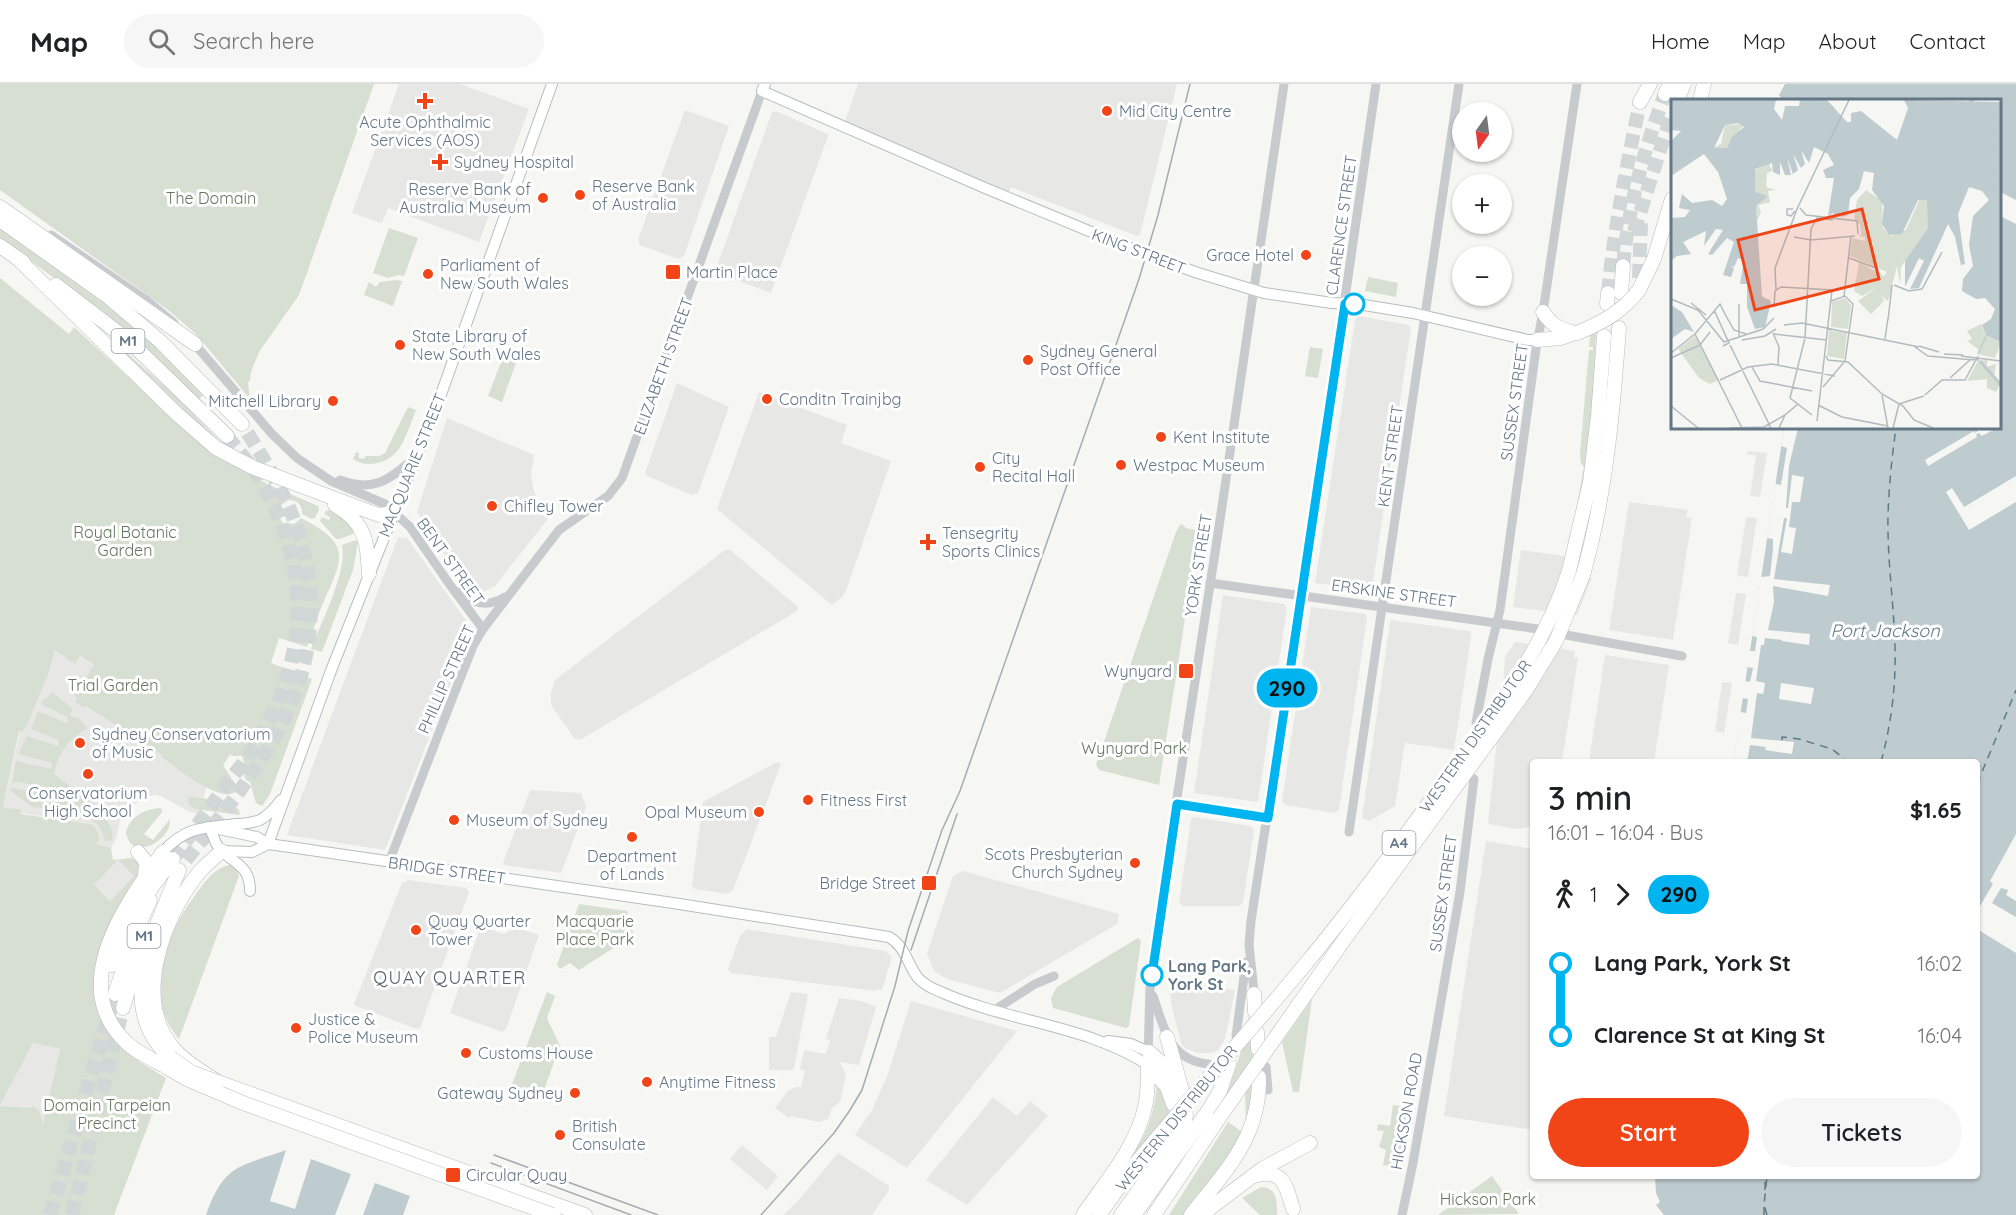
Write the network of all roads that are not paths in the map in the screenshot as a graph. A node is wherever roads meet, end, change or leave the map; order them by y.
1 (552, 84) edge
2 (1284, 84) edge
3 (1376, 84) edge
4 (1459, 84) edge
5 (1577, 84) edge
6 (1644, 84) edge
7 (1650, 84) edge
8 (1684, 84) edge
9 (1704, 84) edge
10 (764, 87) edge
11 (1671, 93) tunnel mouth
12 (1700, 99) edge
13 (1671, 202) edge
14 (0, 204) edge
15 (0, 220) edge
16 (0, 247) edge
17 (15, 256) junction
18 (1623, 266) tunnel mouth
19 (107, 281) junction
20 (1253, 291) junction
21 (1612, 296) dead end
22 (1345, 304) junction
23 (1543, 312) junction
24 (1425, 316) junction
25 (1619, 328) dead end
26 (1577, 333) junction
27 (1604, 336) dead end
28 (169, 337) junction
29 (1537, 340) junction
30 (195, 344) junction
31 (227, 436) tunnel mouth
32 (416, 457) junction
33 (310, 468) junction
34 (622, 478) joint
35 (295, 483) junction
36 (394, 513) junction
37 (1576, 573) junction
38 (369, 574) junction
39 (1209, 583) junction
40 (450, 585) junction
41 (510, 593) junction
42 (1300, 595) junction
43 (1382, 606) junction
44 (1497, 623) junction
45 (483, 629) junction
46 (1538, 629) dead end
47 (1566, 635) dead end
48 (1682, 656) dead end
49 (1476, 723) dead end
50 (1474, 779) dead end
51 (286, 794) junction
52 (210, 827) junction
53 (1349, 832) dead end
54 (268, 844) junction
55 (222, 851) junction
56 (138, 852) dead end
57 (174, 861) junction
58 (389, 862) junction
59 (145, 877) junction
60 (250, 891) dead end
61 (1249, 945) junction
62 (1054, 976) dead end
63 (1150, 989) junction
64 (115, 994) tunnel mouth
65 (1254, 994) joint
66 (123, 1008) tunnel mouth
67 (993, 1011) junction
68 (1256, 1011) dead end
69 (1439, 1012) joint
70 (1236, 1036) dead end
71 (1167, 1037) junction
72 (168, 1059) junction
73 (1148, 1059) junction
74 (1209, 1064) dead end
75 (1229, 1064) dead end
76 (1263, 1072) joint
77 (1268, 1090) joint
78 (1186, 1114) dead end
79 (1175, 1127) dead end
80 (1310, 1143) dead end
81 (1164, 1174) junction
82 (1251, 1177) junction
83 (1293, 1209) dead end
84 (553, 1215) edge
85 (585, 1215) edge
86 (1083, 1215) edge
87 (1099, 1215) edge
88 (1121, 1215) edge
89 (1134, 1215) edge
90 (1154, 1215) edge
91 (1191, 1215) edge
92 (1200, 1215) edge
93 (1402, 1215) edge

1 - 32 main road, MACQUARIE STREET
2 - 20 street, YORK STREET
3 - 22 street, CLARENCE STREET
4 - 24 street, KENT STREET
5 - 23 street, SUSSEX STREET
6 - 7 highway
8 - 11 highway
9 - 12 highway
10 - 20 main road, KING STREET
10 - 34 street, ELIZABETH STREET
13 - 26 highway, bridge
14 - 19 highway
14 - 28 highway
14 - 30 street
15 - 28 highway, M1
16 - 17 highway
17 - 31 highway, M1
17 - 35 highway
18 - 21 highway
19 - 28 highway
19 - 30 highway
20 - 22 main road, KING STREET
20 - 39 street, YORK STREET
22 - 24 main road, KING STREET
22 - 42 street, CLARENCE STREET
23 - 26 highway
23 - 29 street, SUSSEX STREET
24 - 29 main road, KING STREET
24 - 43 street, KENT STREET
25 - 37 highway, WESTERN DISTRIBUTOR / A4
26 - 29 highway
27 - 37 highway, WESTERN DISTRIBUTOR / A4
29 - 44 street, SUSSEX STREET
30 - 33 street
32 - 33 street
32 - 36 main road, MACQUARIE STREET
33 - 36 street, BENT STREET
34 - 41 street, PHILLIP STREET
35 - 36 highway
35 - 38 highway
36 - 38 main road, MACQUARIE STREET
36 - 40 street, BENT STREET
37 - 87 highway, WESTERN DISTRIBUTOR / A4, bridge
37 - 90 highway, WESTERN DISTRIBUTOR / A4, bridge
38 - 51 main road, MACQUARIE STREET
39 - 42 street, ERSKINE STREET
39 - 63 street, YORK STREET
40 - 41 street
40 - 45 street, BENT STREET
41 - 45 street, PHILLIP STREET
42 - 43 street, ERSKINE STREET
42 - 61 street, CLARENCE STREET
43 - 44 street, ERSKINE STREET
43 - 53 street, KENT STREET
44 - 46 street, ERSKINE STREET
44 - 49 street, SUSSEX STREET
45 - 58 street, PHILLIP STREET
47 - 48 street
50 - 69 street, SUSSEX STREET
51 - 52 main road
51 - 54 main road, MACQUARIE STREET
52 - 54 main road, BRIDGE STREET
52 - 55 main road
52 - 57 main road
54 - 55 main road
54 - 58 main road, BRIDGE STREET
55 - 60 main road
55 - 72 highway
56 - 59 highway
57 - 59 highway
57 - 64 highway, M1
57 - 66 highway, M1
57 - 72 highway
57 - 72 highway
58 - 67 main road, BRIDGE STREET
59 - 72 highway
61 - 65 street, CLARENCE STREET
61 - 70 street
62 - 67 street
63 - 71 street
63 - 73 street, YORK STREET
65 - 68 highway
67 - 73 main road
69 - 93 street, HICKSON ROAD
71 - 73 highway
71 - 74 street
72 - 84 highway, bridge
72 - 85 highway, bridge
73 - 86 highway
75 - 81 highway
76 - 77 street
76 - 91 highway
77 - 92 highway
78 - 81 highway
79 - 88 highway
80 - 82 highway
81 - 89 highway
82 - 83 highway
82 - 92 highway

